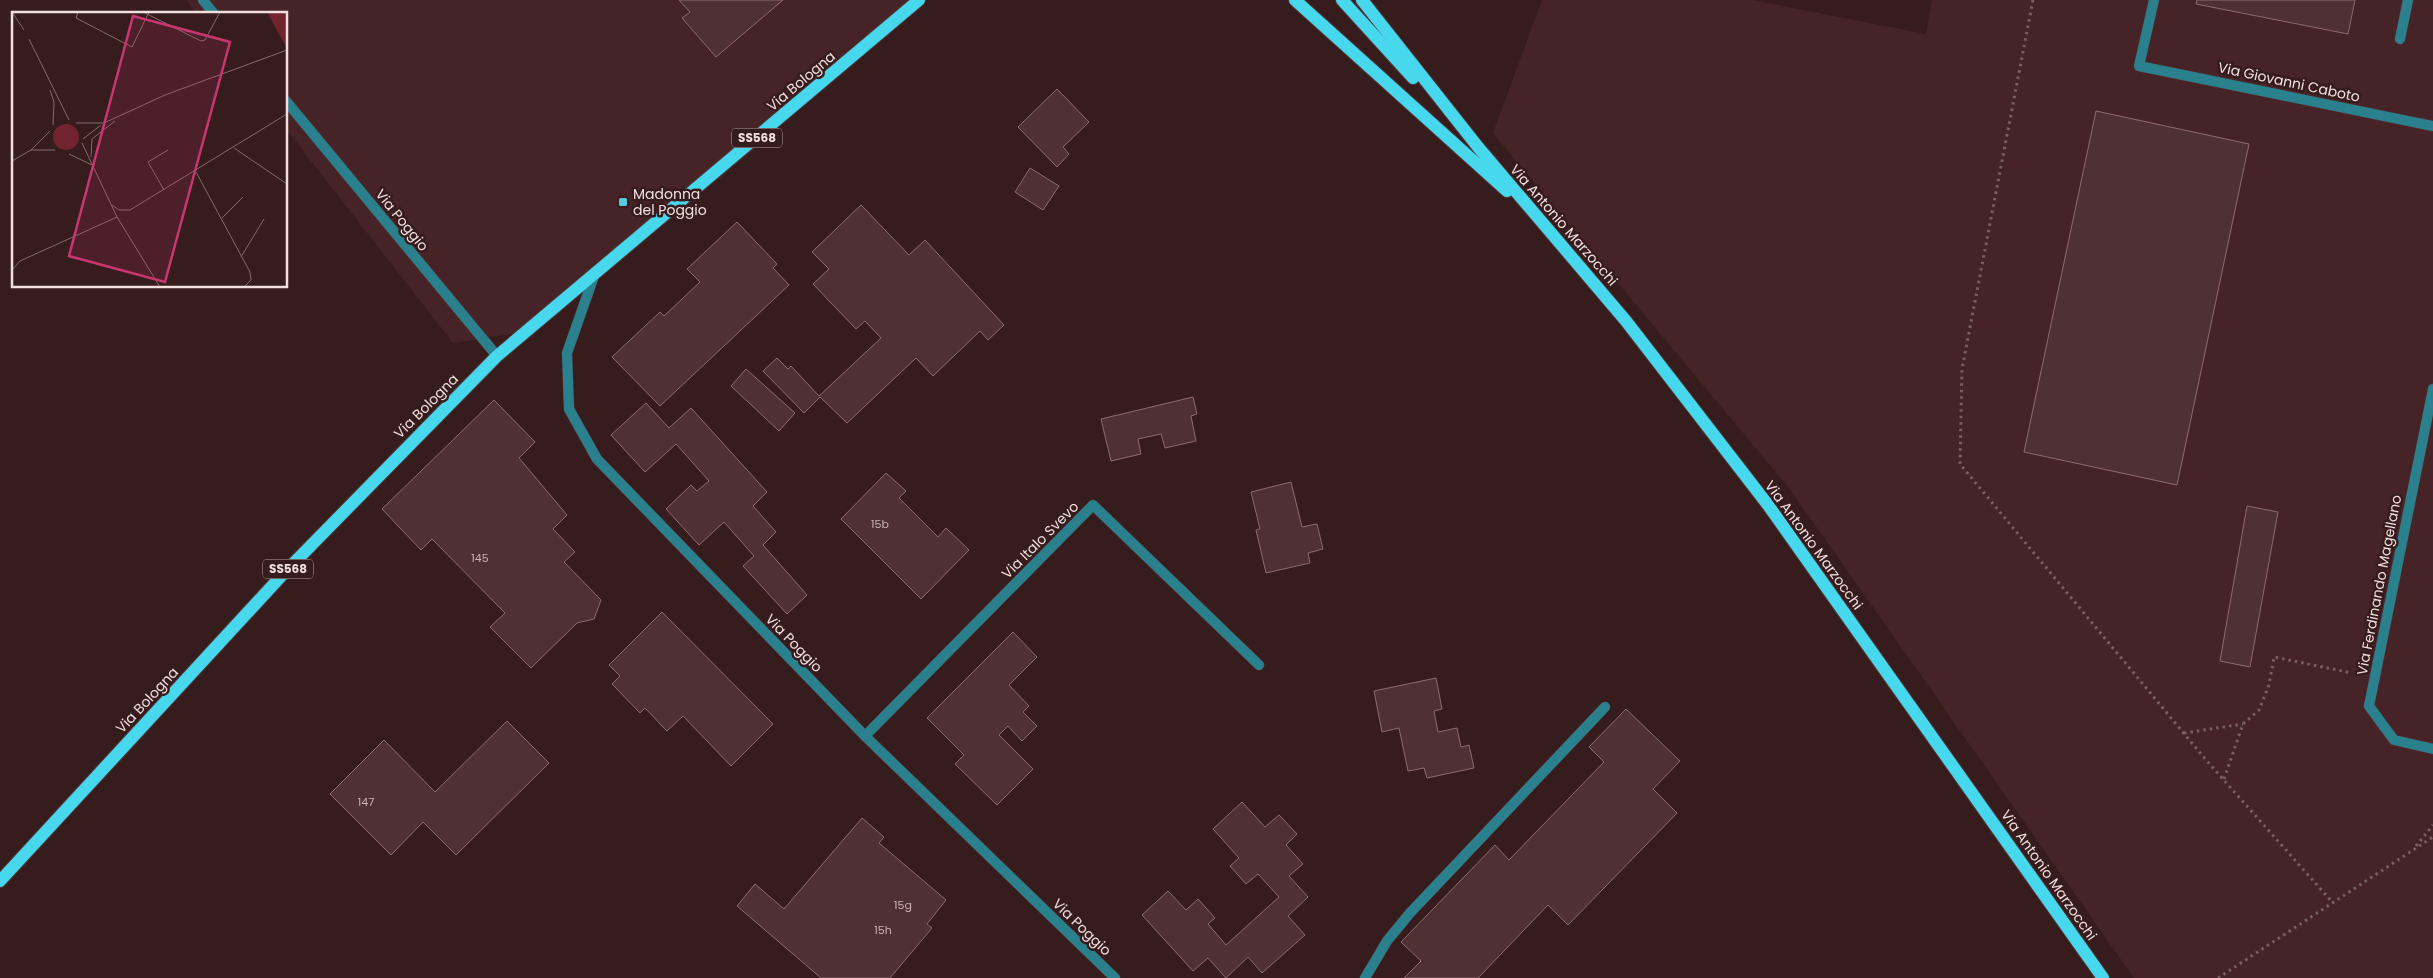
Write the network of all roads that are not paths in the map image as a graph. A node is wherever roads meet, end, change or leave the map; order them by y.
1 (203, 0) edge
2 (919, 0) edge
3 (1295, 0) edge
4 (1342, 0) edge
5 (1362, 0) edge
6 (2154, 0) edge
7 (2408, 0) edge
8 (212, 12) edge
9 (2400, 39) dead end
10 (288, 103) edge
11 (2433, 126) edge
12 (1478, 147) junction
13 (1542, 223) junction
14 (594, 276) junction
15 (497, 356) junction
16 (2433, 389) edge
17 (1259, 665) dead end
18 (1606, 707) dead end
19 (865, 736) junction
20 (2433, 749) edge
21 (0, 881) edge
22 (1115, 978) edge
23 (1365, 978) edge
24 (2104, 978) edge

1 - 8 street
2 - 14 main road, Via Bologna / SS568
3 - 13 main road
4 - 12 main road, Via Antonio Marzocchi
5 - 12 main road, Via Antonio Marzocchi
6 - 11 street, Via Giovanni Caboto
7 - 9 street
10 - 15 street, Via Poggio
12 - 13 main road, Via Antonio Marzocchi
13 - 24 main road, Via Antonio Marzocchi
14 - 15 main road, Via Bologna / SS568
14 - 19 street, Via Poggio
15 - 21 main road, Via Bologna / SS568
16 - 20 street, Via Ferdinando Magellano
17 - 19 street, Via Italo Svevo
18 - 23 street
19 - 22 street, Via Poggio

